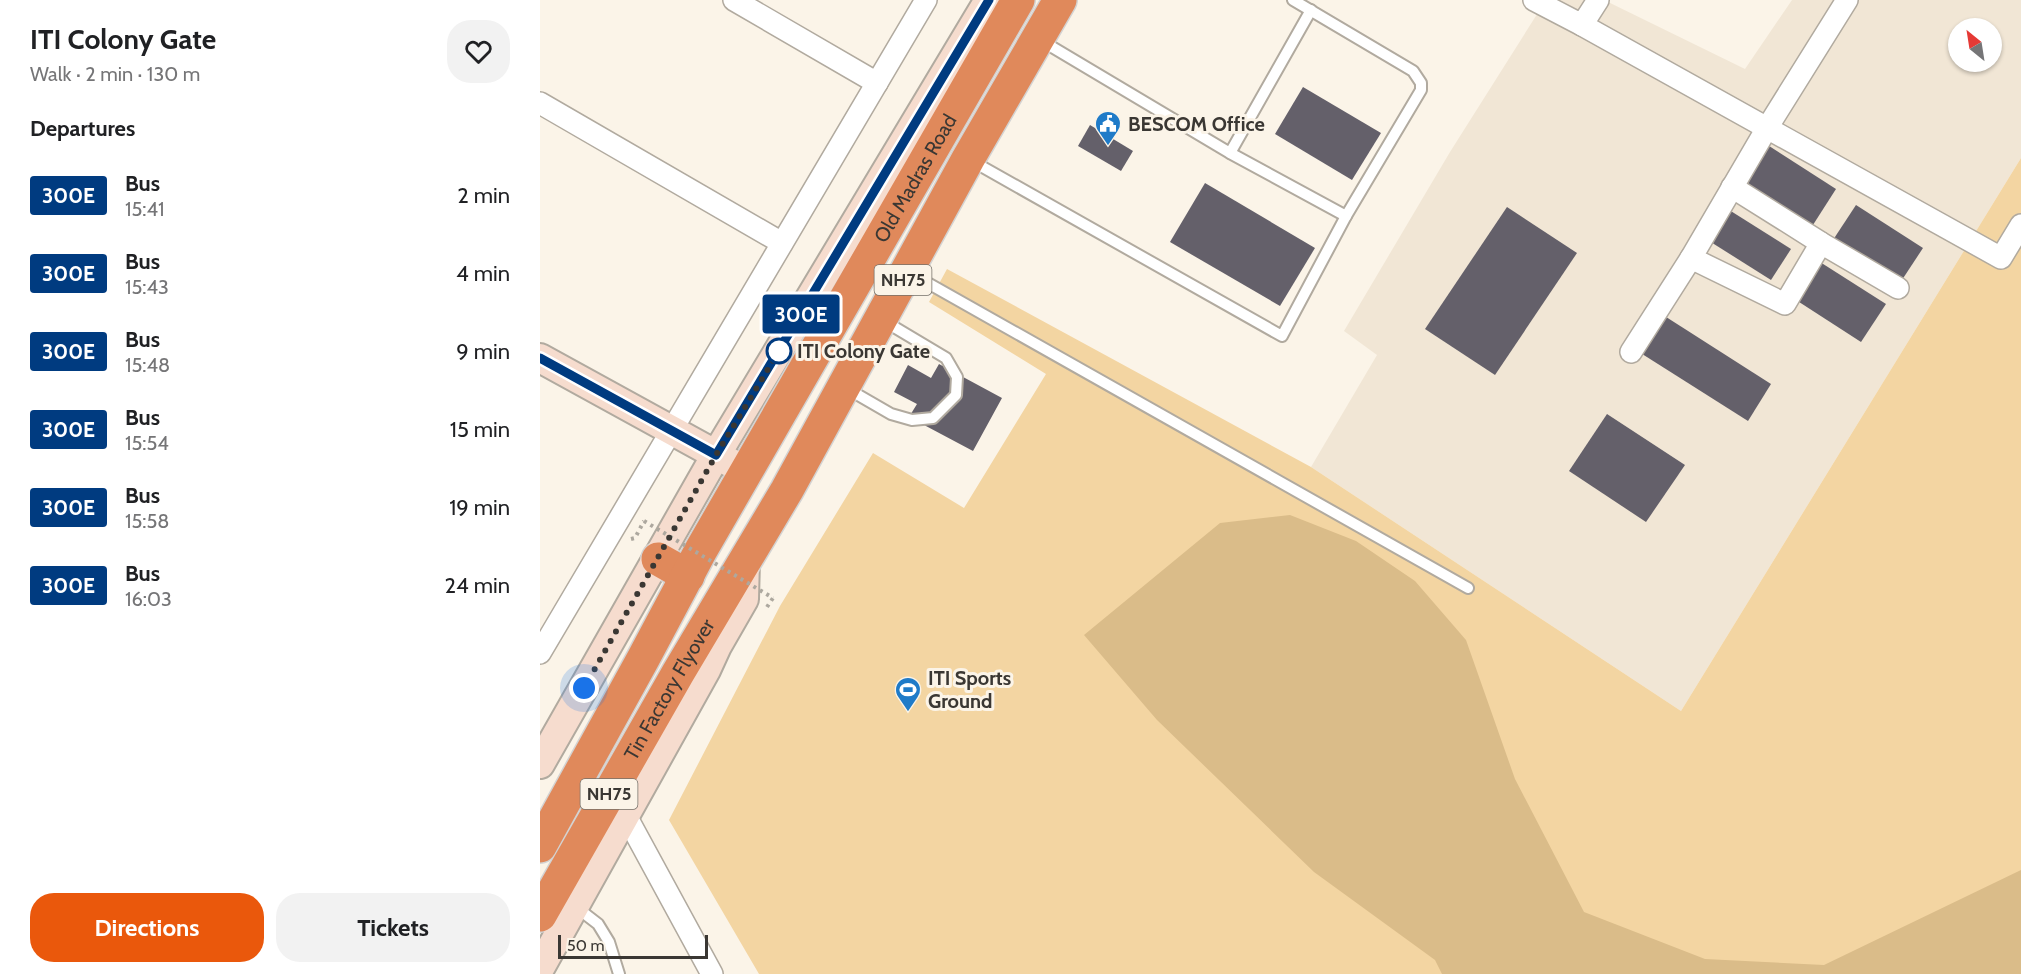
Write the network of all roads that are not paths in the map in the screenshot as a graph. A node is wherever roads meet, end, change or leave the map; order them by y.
1 (734, 0) edge
2 (926, 0) edge
3 (989, 0) edge
4 (1018, 0) edge
5 (1060, 0) edge
6 (1293, 0) edge
7 (1534, 0) edge
8 (1598, 0) edge
9 (1847, 0) edge
10 (1311, 10) junction
11 (1582, 25) junction
12 (1038, 38) junction
13 (877, 83) junction
14 (540, 104) edge
15 (1767, 128) junction
16 (1230, 153) junction
17 (968, 159) junction
18 (1732, 187) junction
19 (1346, 216) junction
20 (2021, 225) edge
21 (782, 243) junction
22 (1821, 243) junction
23 (1691, 258) junction
24 (908, 272) junction
25 (1898, 288) dead end
26 (881, 319) junction
27 (1631, 352) dead end
28 (540, 358) edge
29 (844, 387) junction
30 (671, 432) junction
31 (716, 455) junction
32 (747, 472) junction
33 (646, 549) junction
34 (745, 560) junction
35 (688, 576) junction
36 (1468, 588) dead end
37 (540, 653) edge
38 (540, 764) edge
39 (625, 814) junction
40 (540, 846) edge
41 (574, 905) junction
42 (540, 915) edge
43 (540, 968) edge
44 (619, 974) edge
45 (712, 974) edge

1 - 13 street
2 - 13 street
3 - 31 street
4 - 32 highway, Old Madras Road / NH75
5 - 12 highway, Old Madras Road / NH75
6 - 10 lane
7 - 11 street
8 - 11 street
9 - 15 street
10 - 16 lane
10 - 19 lane
11 - 15 street
12 - 16 lane
12 - 17 highway, Old Madras Road / NH75
13 - 21 street
14 - 21 street
15 - 18 street
15 - 20 street
16 - 19 lane
17 - 19 lane
17 - 24 highway, Old Madras Road / NH75
18 - 22 street
18 - 23 street
21 - 30 street
22 - 23 street
22 - 25 street
23 - 27 street
24 - 26 highway, Old Madras Road / NH75
24 - 36 lane
26 - 29 highway, Old Madras Road / NH75
26 - 29 lane
28 - 30 street
29 - 34 highway, Old Madras Road / NH75
30 - 31 street
30 - 37 street
31 - 32 street
31 - 33 street
32 - 35 highway, Old Madras Road / NH75
33 - 35 highway
33 - 38 street
34 - 39 street
34 - 42 highway, Tin Factory Flyover / NH75
35 - 40 highway, Tin Factory Flyover / NH75
39 - 41 street
39 - 45 street
41 - 43 street
41 - 44 lane

